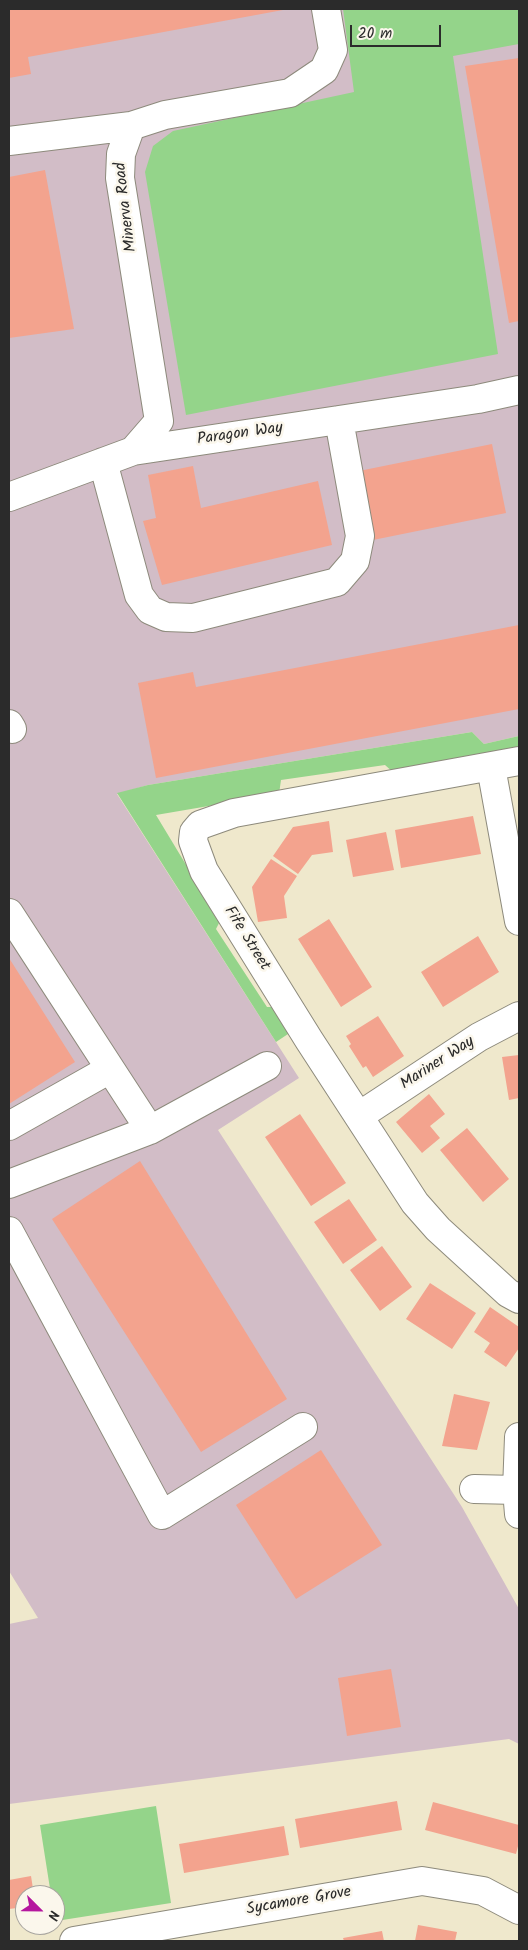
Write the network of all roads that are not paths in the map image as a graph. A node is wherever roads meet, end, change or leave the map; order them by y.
1 (326, 9) edge
2 (131, 126) junction
3 (9, 141) edge
4 (519, 390) edge
5 (339, 420) junction
6 (133, 451) junction
7 (103, 462) junction
8 (9, 498) edge
9 (519, 761) edge
10 (491, 767) junction
11 (9, 913) edge
12 (519, 921) edge
13 (519, 1016) edge
14 (266, 1066) dead end
15 (110, 1069) junction
16 (359, 1116) junction
17 (9, 1126) edge
18 (150, 1130) junction
19 (9, 1184) edge
20 (9, 1231) edge
21 (519, 1299) edge
22 (303, 1427) dead end
23 (519, 1437) edge
24 (474, 1489) dead end
25 (518, 1502) edge
26 (519, 1910) edge
27 (126, 1936) edge
28 (74, 1941) edge

1 - 2 street
2 - 3 street
2 - 6 street, Minerva Road
4 - 5 street, Paragon Way
5 - 6 street, Paragon Way
5 - 7 street
6 - 7 street, Paragon Way
7 - 8 street, Paragon Way
9 - 10 street, Fife Street
10 - 12 street
10 - 16 street, Fife Street
11 - 15 street
13 - 16 street, Mariner Way
14 - 18 street
15 - 17 street
15 - 18 street
16 - 21 street, Fife Street
18 - 19 street
20 - 22 street
23 - 25 street
24 - 25 street
26 - 27 street, Sycamore Grove
27 - 28 street, Sycamore Grove

